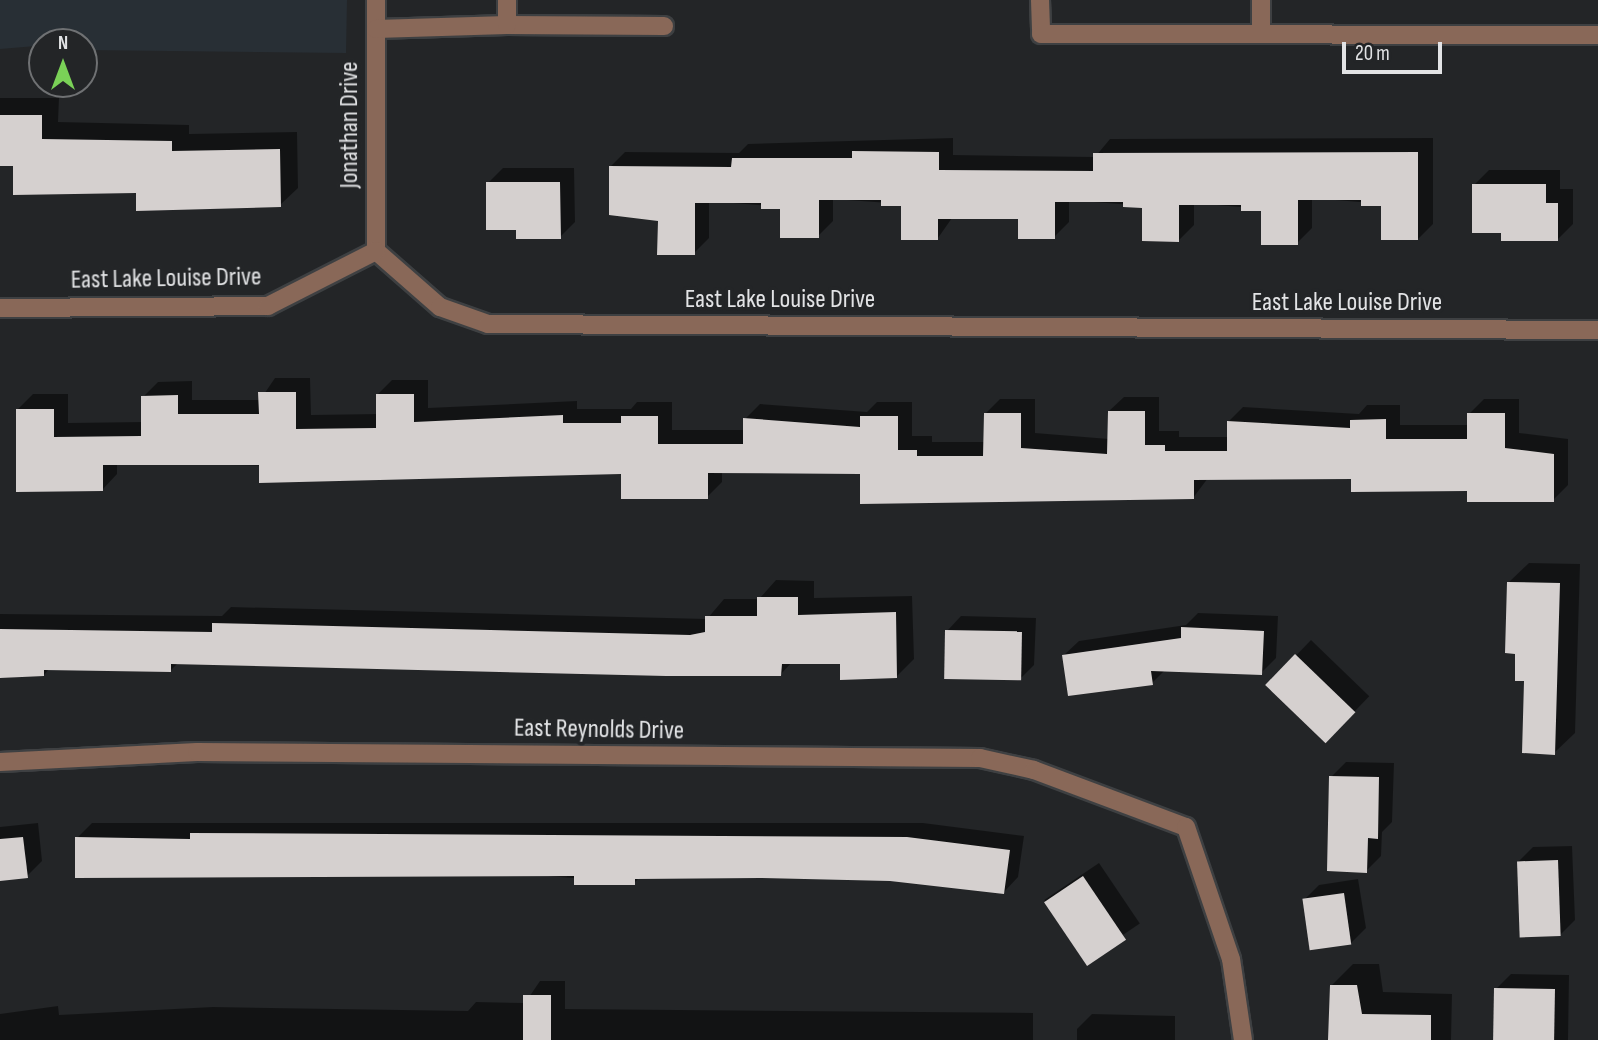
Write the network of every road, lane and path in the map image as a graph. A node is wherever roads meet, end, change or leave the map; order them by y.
1 (376, 0) edge
2 (507, 0) edge
3 (1040, 0) edge
4 (1261, 0) edge
5 (507, 25) junction
6 (664, 26) dead end
7 (376, 29) junction
8 (1261, 33) junction
9 (1598, 35) edge
10 (376, 251) junction
11 (0, 308) edge
12 (1598, 330) edge
13 (0, 762) edge
14 (1243, 1040) edge

1 - 7 street, Jonathan Drive
2 - 5 street
3 - 8 street
4 - 8 street
5 - 6 street
5 - 7 street
7 - 10 street, Jonathan Drive
8 - 9 street
10 - 11 street, East Lake Louise Drive
10 - 12 street, East Lake Louise Drive
13 - 14 street, East Reynolds Drive

